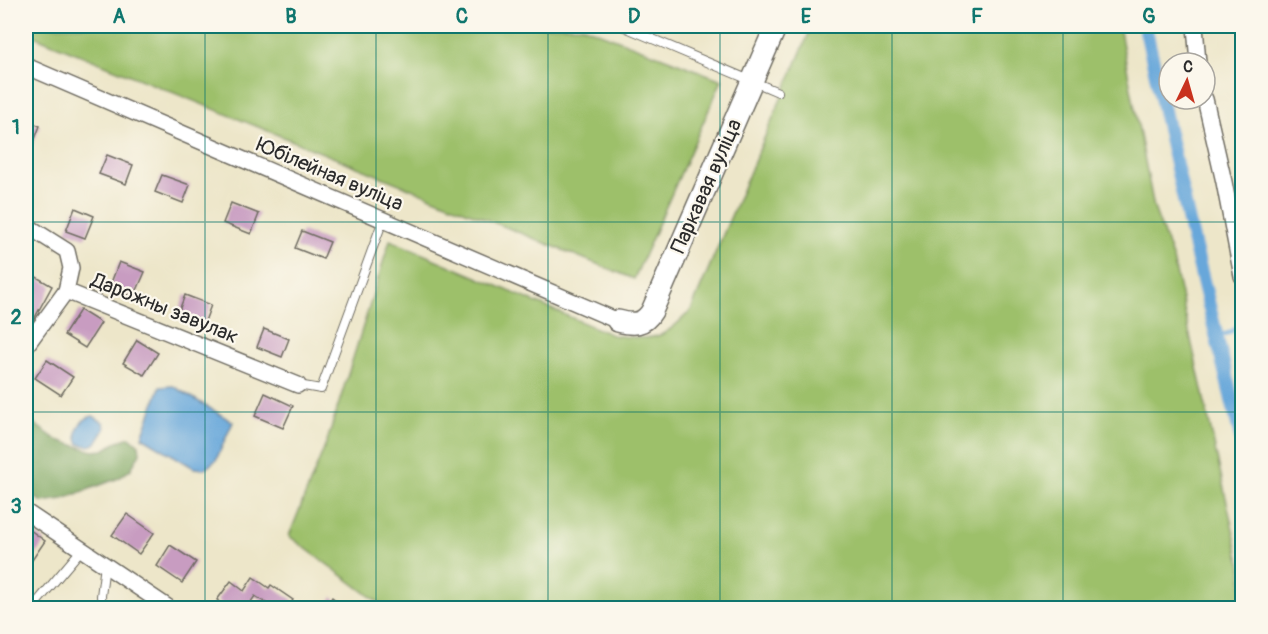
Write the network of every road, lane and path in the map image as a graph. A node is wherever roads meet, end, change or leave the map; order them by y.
1 (622, 26) edge
2 (776, 26) edge
3 (1195, 26) edge
4 (1197, 51) edge
5 (26, 66) edge
6 (752, 81) junction
7 (778, 92) dead end
8 (1208, 111) edge
9 (383, 220) junction
10 (26, 225) edge
11 (1242, 271) edge
12 (1242, 276) edge
13 (66, 291) junction
14 (618, 321) joint
15 (26, 346) edge
16 (298, 385) joint
17 (26, 512) edge
18 (82, 549) junction
19 (105, 565) junction
20 (32, 609) edge
21 (102, 609) edge
22 (169, 609) edge

1 - 6 lane
2 - 6 street, Паркавая вуліца
3 - 4 street
5 - 9 street, Юбілейная вуліца
6 - 7 lane
6 - 14 street, Паркавая вуліца
8 - 11 street
9 - 14 street, Юбілейная вуліца
9 - 16 lane
10 - 13 street, Дарожны завулак
11 - 12 street
13 - 15 street
13 - 16 street, Дарожны завулак
17 - 18 street
18 - 19 street
18 - 20 lane
19 - 21 lane
19 - 22 street

